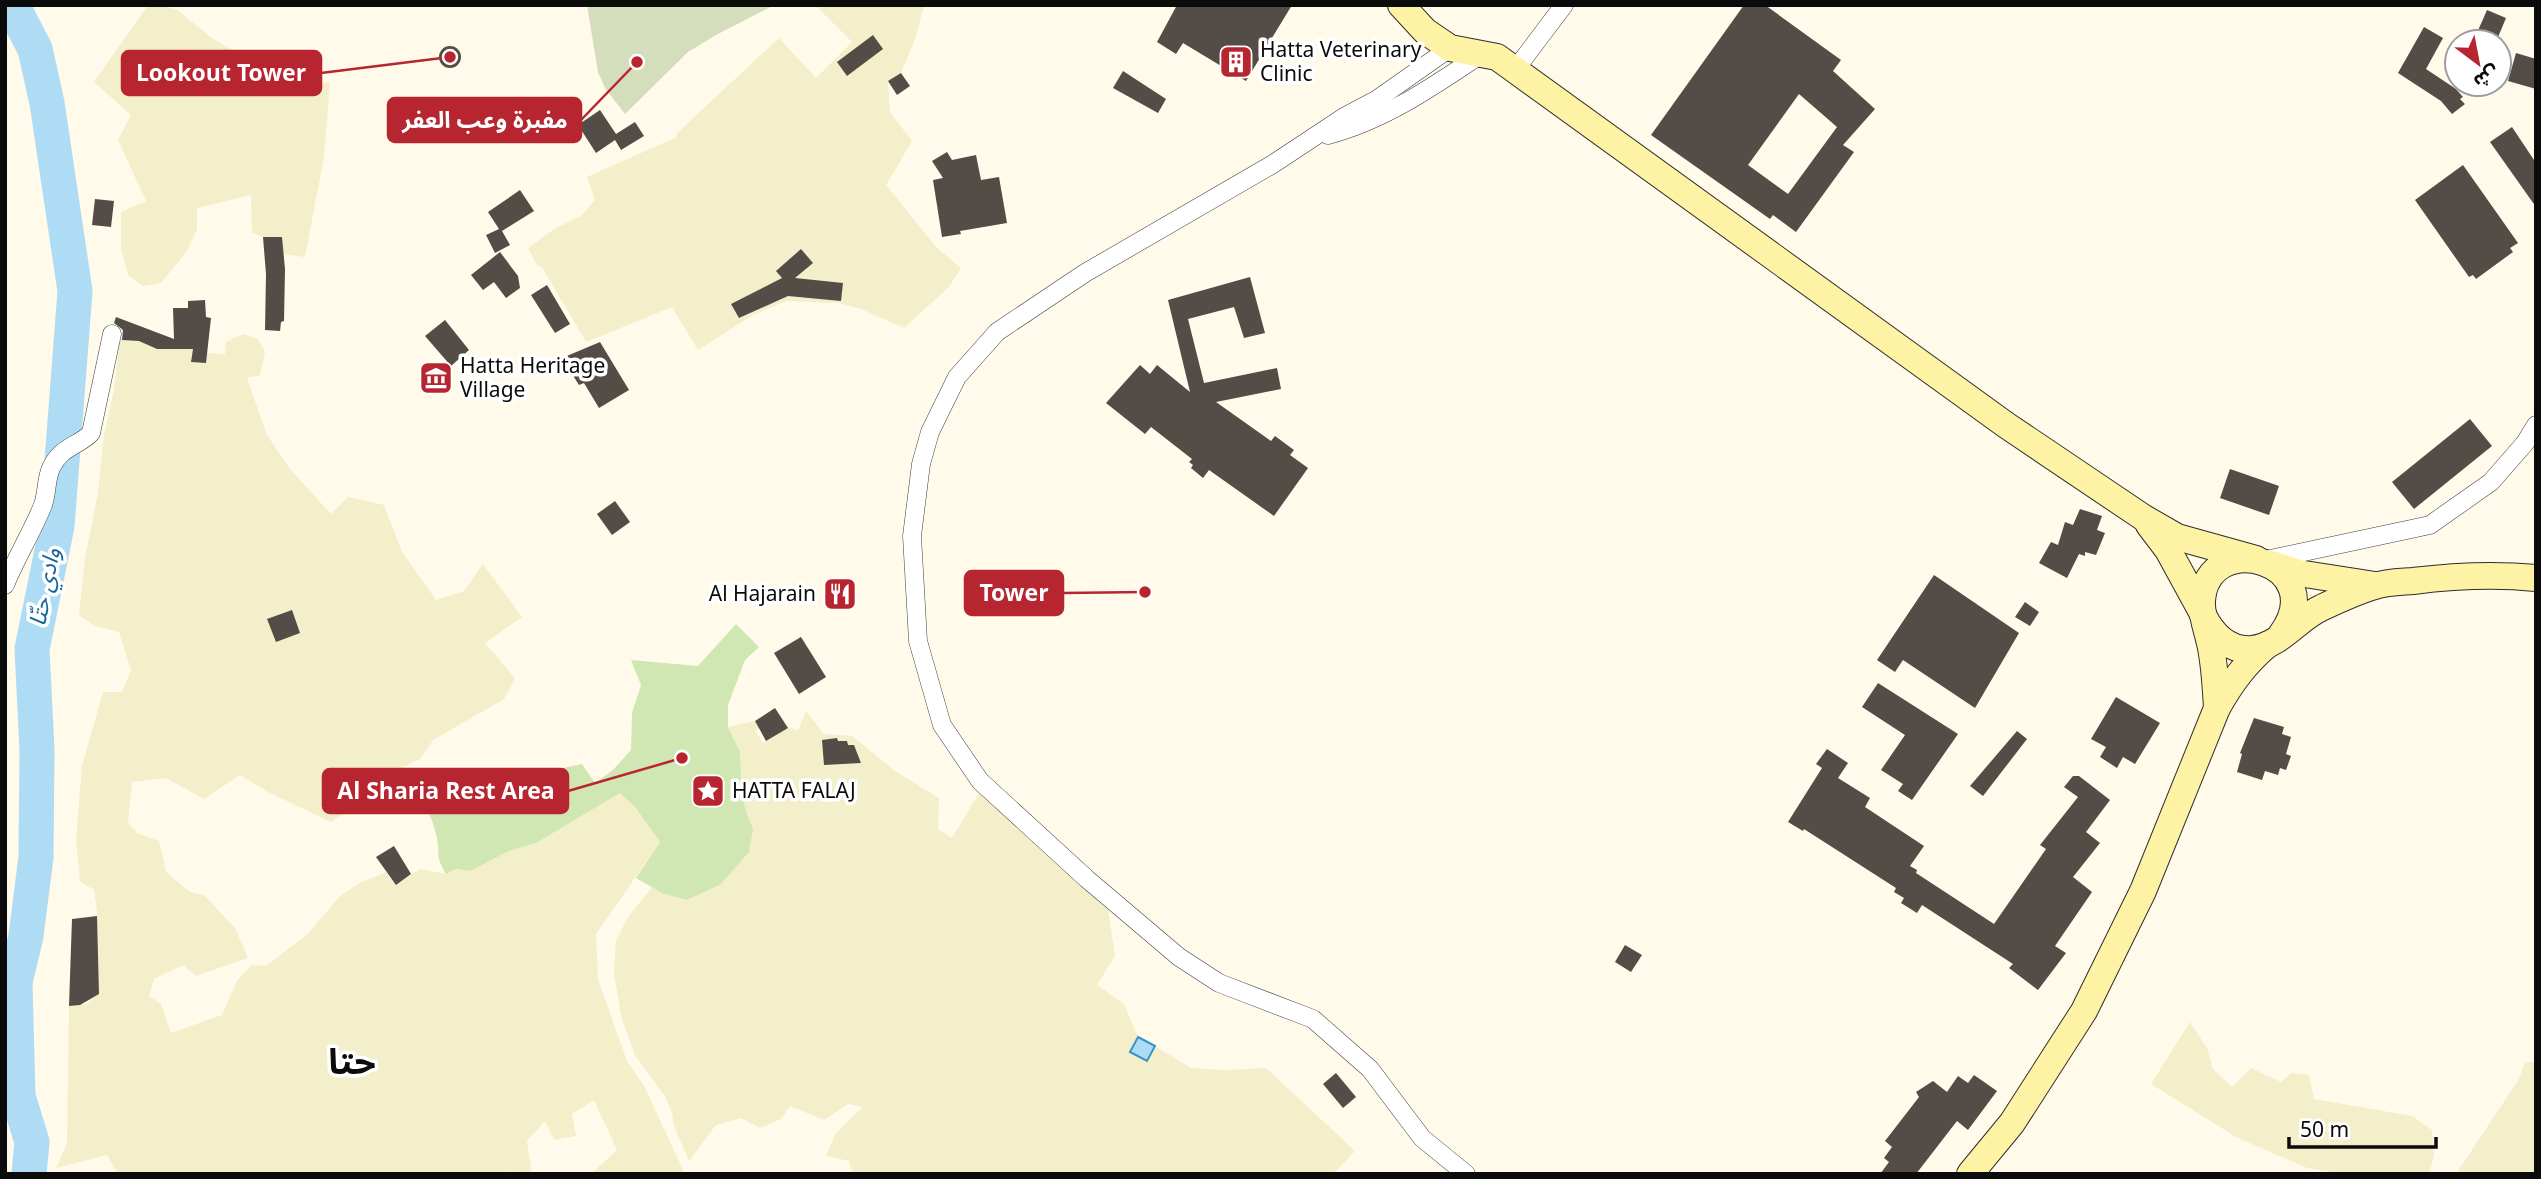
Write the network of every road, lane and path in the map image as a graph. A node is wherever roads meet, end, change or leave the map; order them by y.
1 (1401, 5) edge
2 (1564, 5) edge
3 (1450, 48) junction
4 (1483, 53) junction
5 (1515, 69) junction
6 (1314, 139) junction
7 (112, 334) dead end
8 (2536, 425) edge
9 (2144, 518) junction
10 (2263, 561) junction
11 (2536, 578) edge
12 (5, 584) edge
13 (2376, 585) junction
14 (2203, 614) junction
15 (2274, 641) junction
16 (2217, 708) junction
17 (1466, 1174) edge
18 (1970, 1174) edge

1 - 3 main road
2 - 5 street
3 - 4 main road
3 - 6 street
4 - 5 main road
4 - 6 street
5 - 9 main road
6 - 17 street
7 - 12 street
8 - 10 street
9 - 10 main road
9 - 14 main road
10 - 13 main road
10 - 14 main road
10 - 15 main road
11 - 13 main road
13 - 15 main road
14 - 15 main road
14 - 16 main road
15 - 16 main road
16 - 18 main road

